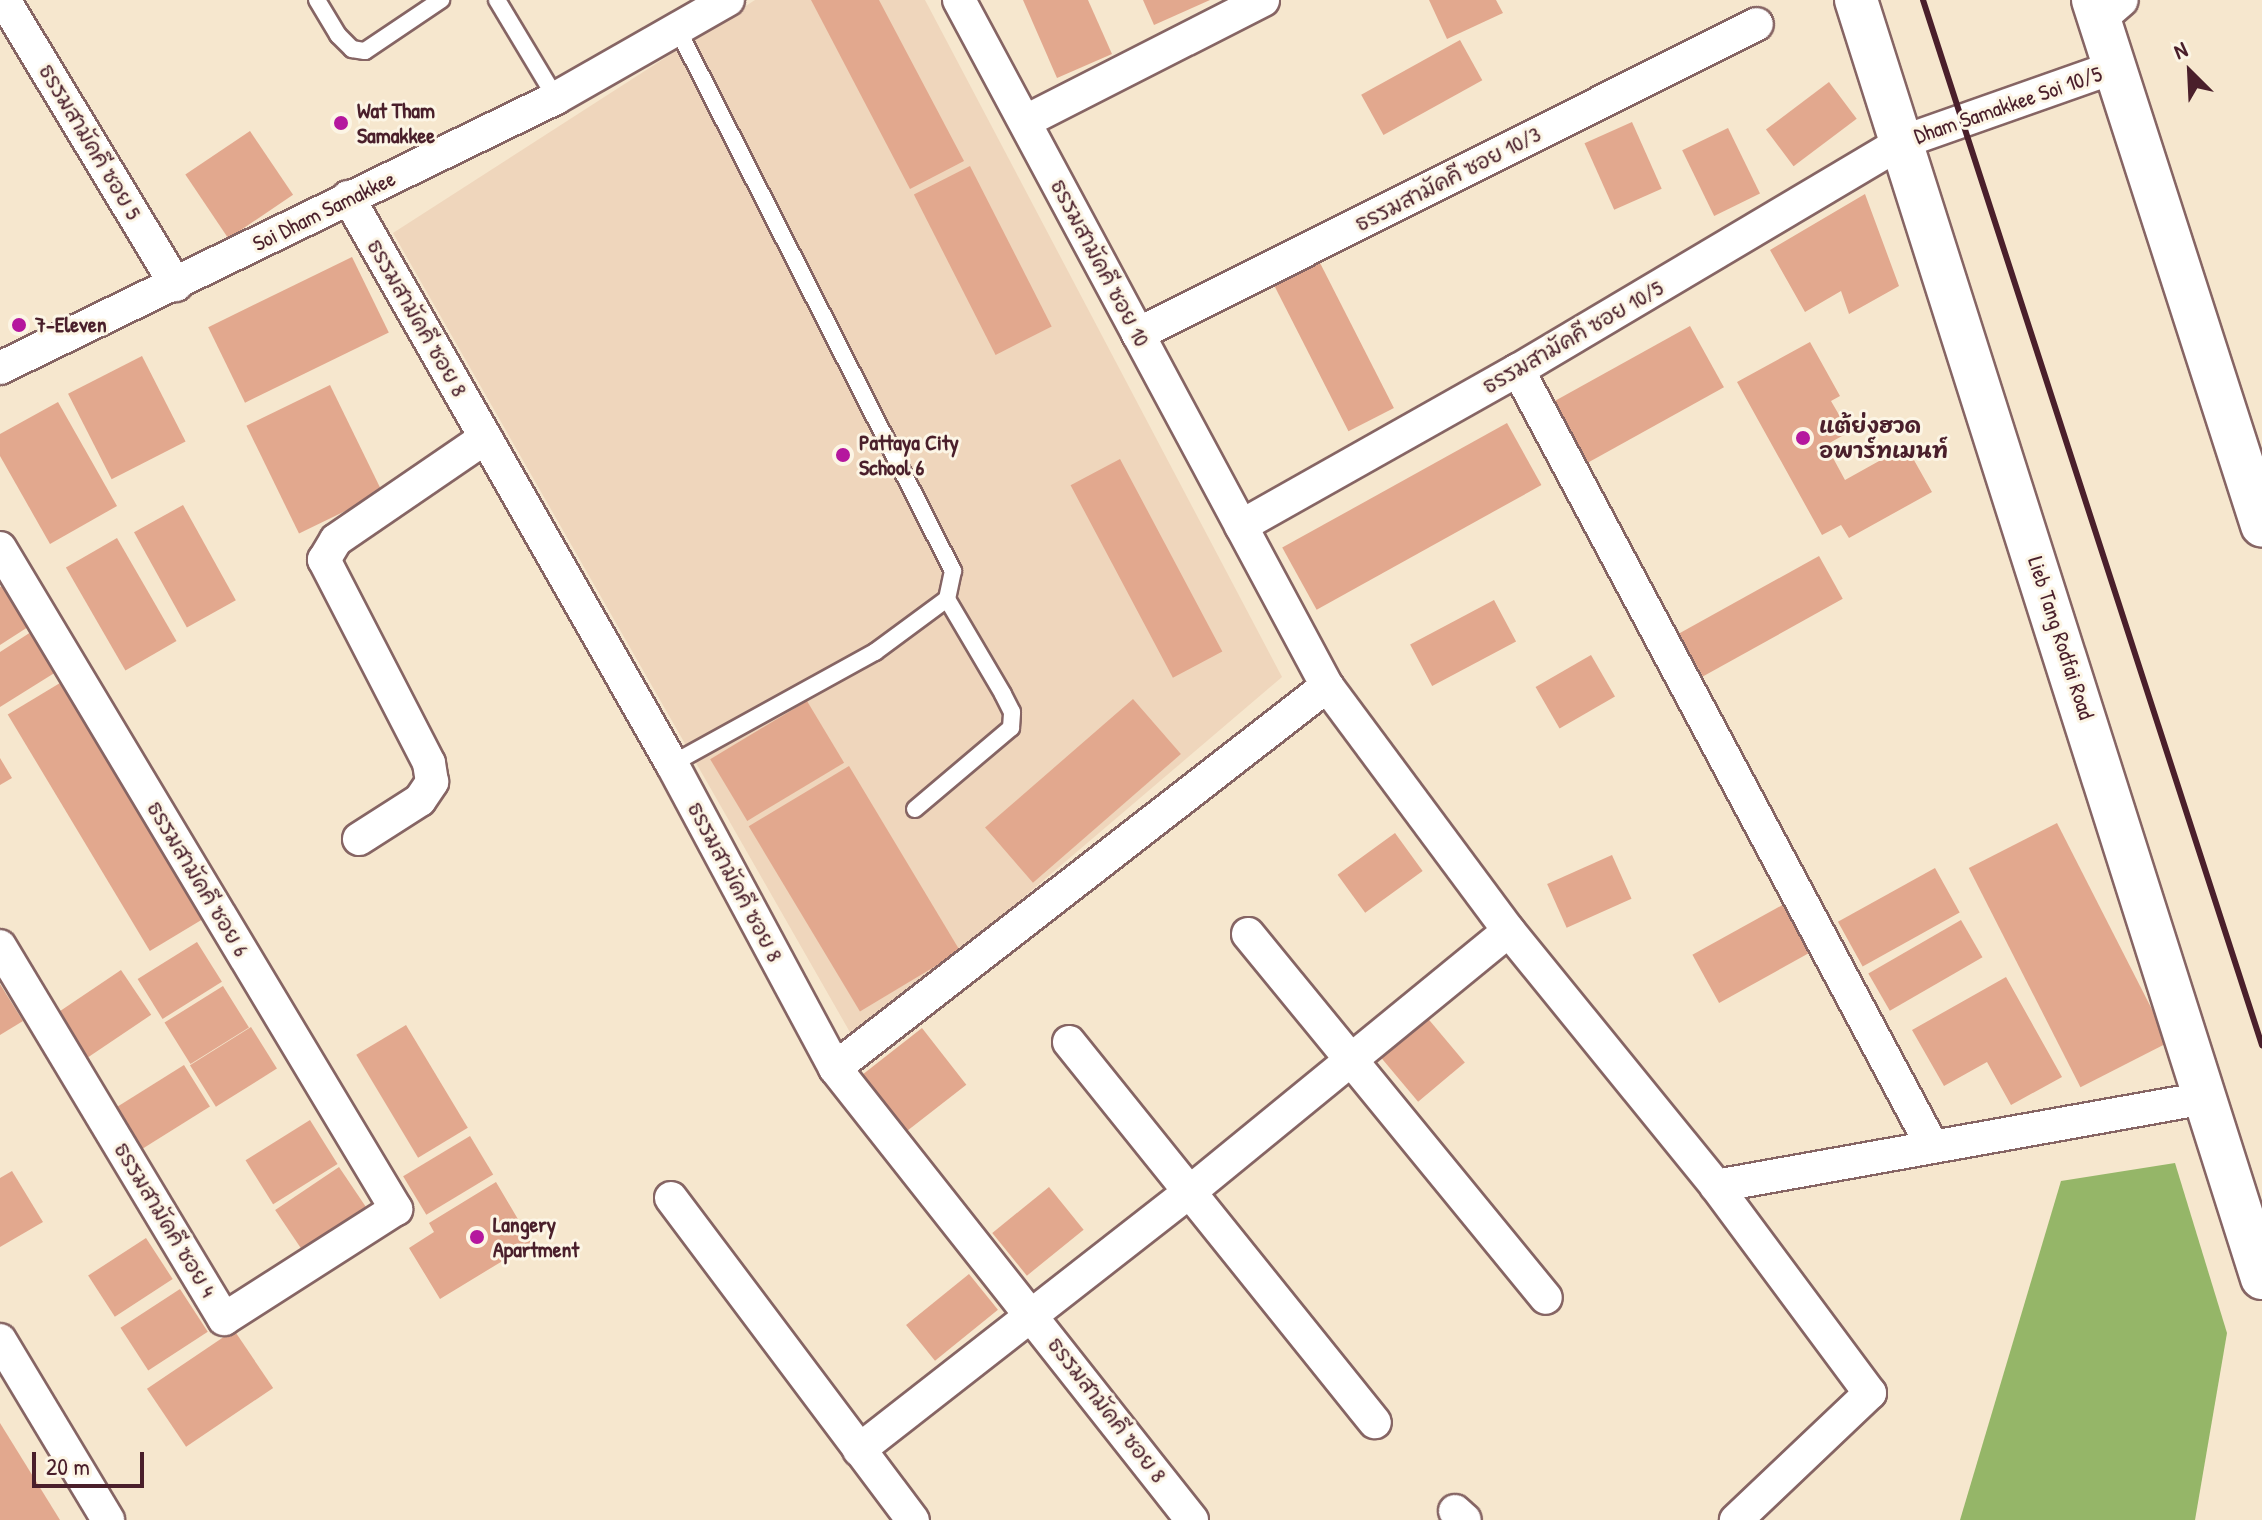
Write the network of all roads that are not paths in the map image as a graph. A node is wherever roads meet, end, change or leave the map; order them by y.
1 (4, 0) edge
2 (317, 0) edge
3 (441, 0) edge
4 (497, 0) edge
5 (728, 0) edge
6 (959, 0) edge
7 (1263, 0) edge
8 (1856, 0) edge
9 (2105, 7) edge
10 (1757, 24) dead end
11 (679, 32) junction
12 (2115, 67) junction
13 (556, 98) junction
14 (1026, 121) junction
15 (1902, 142) junction
16 (348, 197) junction
17 (176, 285) junction
18 (1138, 334) junction
19 (0, 368) edge
20 (1518, 370) junction
21 (485, 438) junction
22 (2262, 525) edge
23 (1241, 526) junction
24 (0, 548) edge
25 (947, 599) junction
26 (1327, 686) junction
27 (672, 764) junction
28 (915, 809) dead end
29 (359, 839) dead end
30 (1509, 931) junction
31 (1248, 934) dead end
32 (0, 946) edge
33 (1069, 1042) dead end
34 (1349, 1060) junction
35 (835, 1068) junction
36 (2206, 1098) junction
37 (1932, 1146) junction
38 (1716, 1186) junction
39 (1192, 1190) junction
40 (671, 1198) dead end
41 (396, 1209) joint
42 (2262, 1278) edge
43 (1546, 1298) dead end
44 (1034, 1315) junction
45 (0, 1340) edge
46 (1375, 1422) dead end
47 (859, 1450) junction
48 (108, 1520) edge
49 (913, 1520) edge
50 (1192, 1520) edge
51 (1736, 1520) edge

1 - 17 street, ธรรมสามัคคี ซอย 5
2 - 3 lane
4 - 13 lane
5 - 11 street, Soi Dham Samakkee
6 - 14 street, ธรรมสามัคคี ซอย 10
7 - 14 street
8 - 15 street, Lieb Tang Rodfai Road
9 - 12 street
10 - 18 street, ธรรมสามัคคี ซอย 10/3
11 - 13 street, Soi Dham Samakkee
11 - 25 lane
12 - 15 street, Dham Samakkee Soi 10/5
12 - 22 street
13 - 16 street, Soi Dham Samakkee
14 - 18 street, ธรรมสามัคคี ซอย 10
15 - 20 street, ธรรมสามัคคี ซอย 10/5
15 - 36 street, Lieb Tang Rodfai Road
16 - 17 street, Soi Dham Samakkee
16 - 21 street, ธรรมสามัคคี ซอย 8
17 - 19 street, Soi Dham Samakkee
18 - 23 street, ธรรมสามัคคี ซอย 10
20 - 23 street, ธรรมสามัคคี ซอย 10/5
20 - 37 street
21 - 27 street, ธรรมสามัคคี ซอย 8
21 - 29 street
23 - 26 street, ธรรมสามัคคี ซอย 10
24 - 41 street, ธรรมสามัคคี ซอย 6
25 - 27 lane
25 - 28 lane
26 - 30 street, ธรรมสามัคคี ซอย 10
26 - 35 street
27 - 35 street, ธรรมสามัคคี ซอย 8
30 - 34 street
30 - 38 street, ธรรมสามัคคี ซอย 10
31 - 34 street
32 - 41 street, ธรรมสามัคคี ซอย 4
33 - 39 street
34 - 39 street
34 - 43 street
35 - 44 street, ธรรมสามัคคี ซอย 8
36 - 37 street
36 - 42 street, Lieb Tang Rodfai Road
37 - 38 street
38 - 51 street, ธรรมสามัคคี ซอย 10
39 - 44 street
39 - 46 street
40 - 47 street
44 - 47 street
44 - 50 street, ธรรมสามัคคี ซอย 8
45 - 48 street
47 - 49 street

